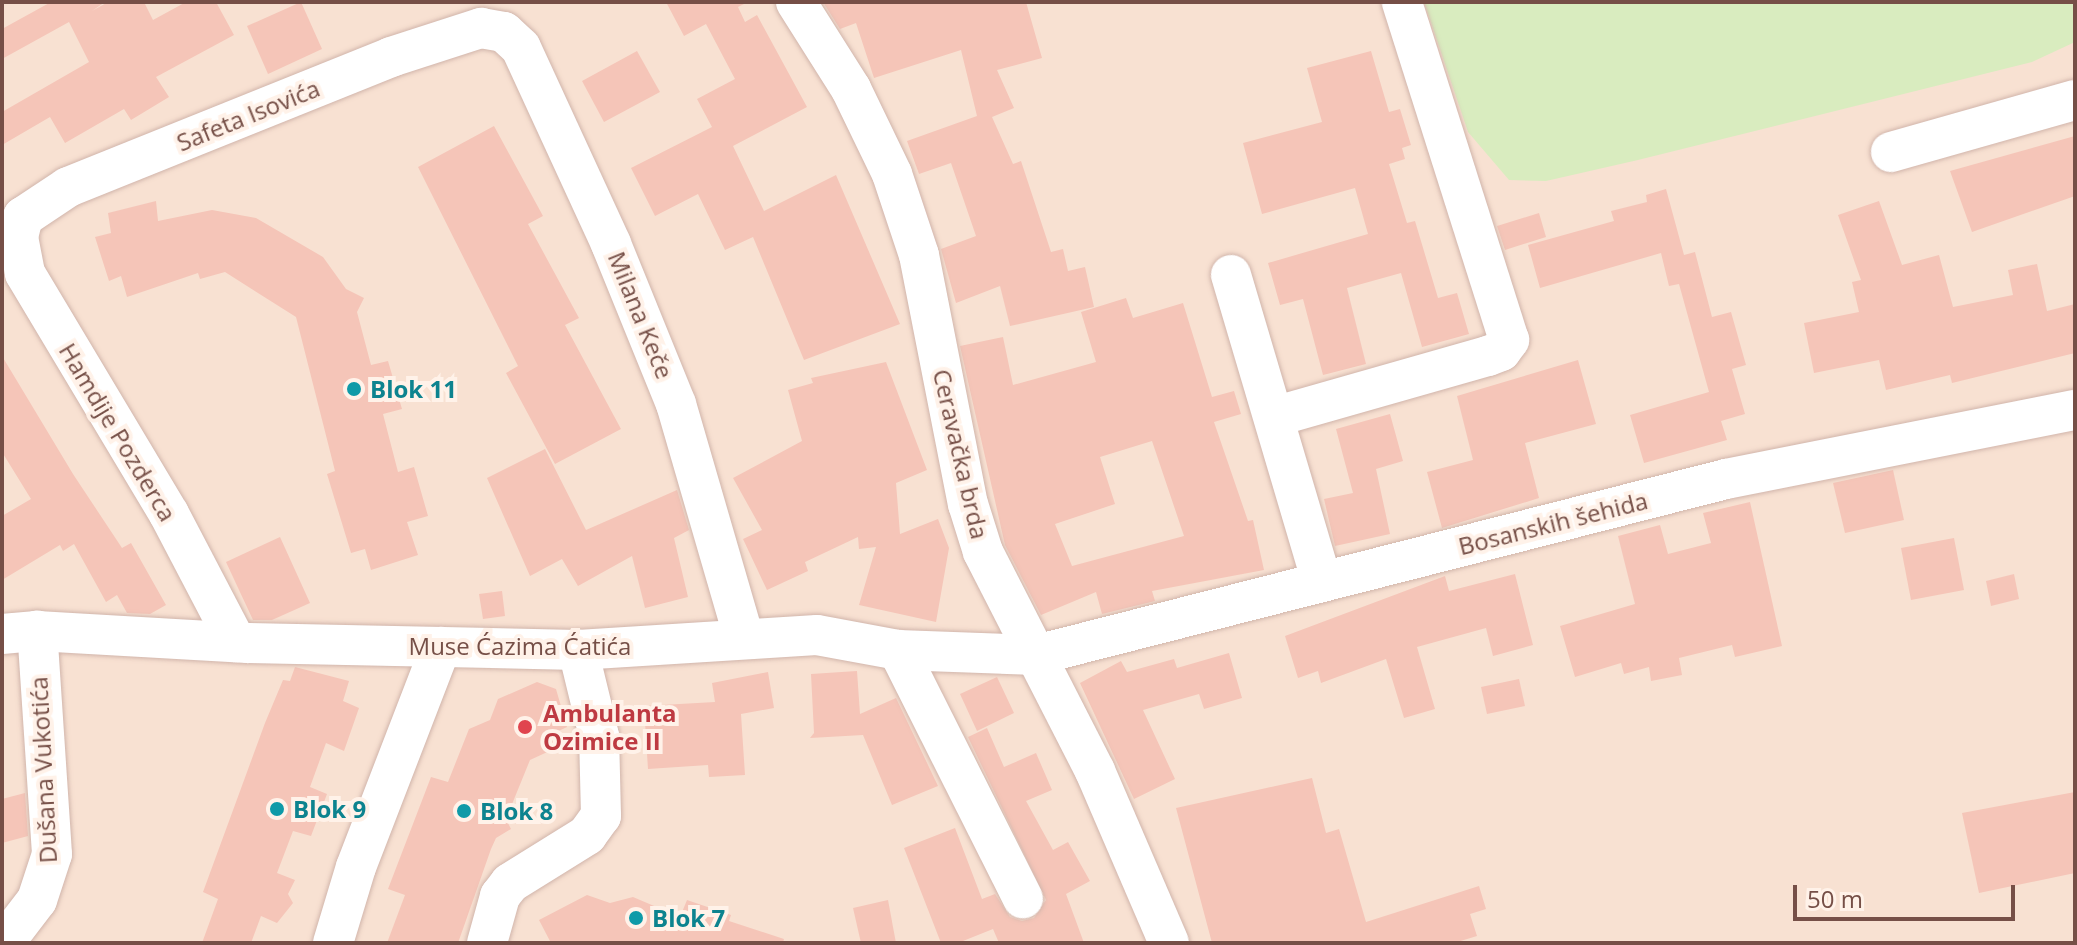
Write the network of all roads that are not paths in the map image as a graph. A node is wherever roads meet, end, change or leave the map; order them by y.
1 (796, 2) edge
2 (1402, 2) edge
3 (481, 28) joint
4 (2075, 100) edge
5 (1891, 152) dead end
6 (23, 217) joint
7 (1231, 275) dead end
8 (2075, 410) edge
9 (1277, 416) junction
10 (1322, 582) junction
11 (19, 633) edge
12 (744, 638) junction
13 (236, 642) junction
14 (441, 647) junction
15 (578, 650) junction
16 (898, 650) junction
17 (1036, 655) junction
18 (1023, 898) dead end
19 (4, 943) edge
20 (333, 943) edge
21 (487, 943) edge
22 (1169, 943) edge

1 - 17 street, Ceravačka brda
2 - 9 street
3 - 6 street, Safeta Isovića
3 - 12 street, Milana Keče
4 - 5 street
6 - 13 street, Hamdije Pozderca
7 - 9 street
8 - 10 street, Bosanskih šehida
9 - 10 street
10 - 17 street, Bosanskih šehida
11 - 13 street, Muse Ćazima Ćatića
11 - 19 street, Dušana Vukotića
12 - 15 street, Muse Ćazima Ćatića
12 - 16 street, Muse Ćazima Ćatića
13 - 14 street, Muse Ćazima Ćatića
14 - 15 street, Muse Ćazima Ćatića
14 - 20 street
15 - 21 street
16 - 17 street, Muse Ćazima Ćatića
16 - 18 street
17 - 22 street, Ceravačka brda

